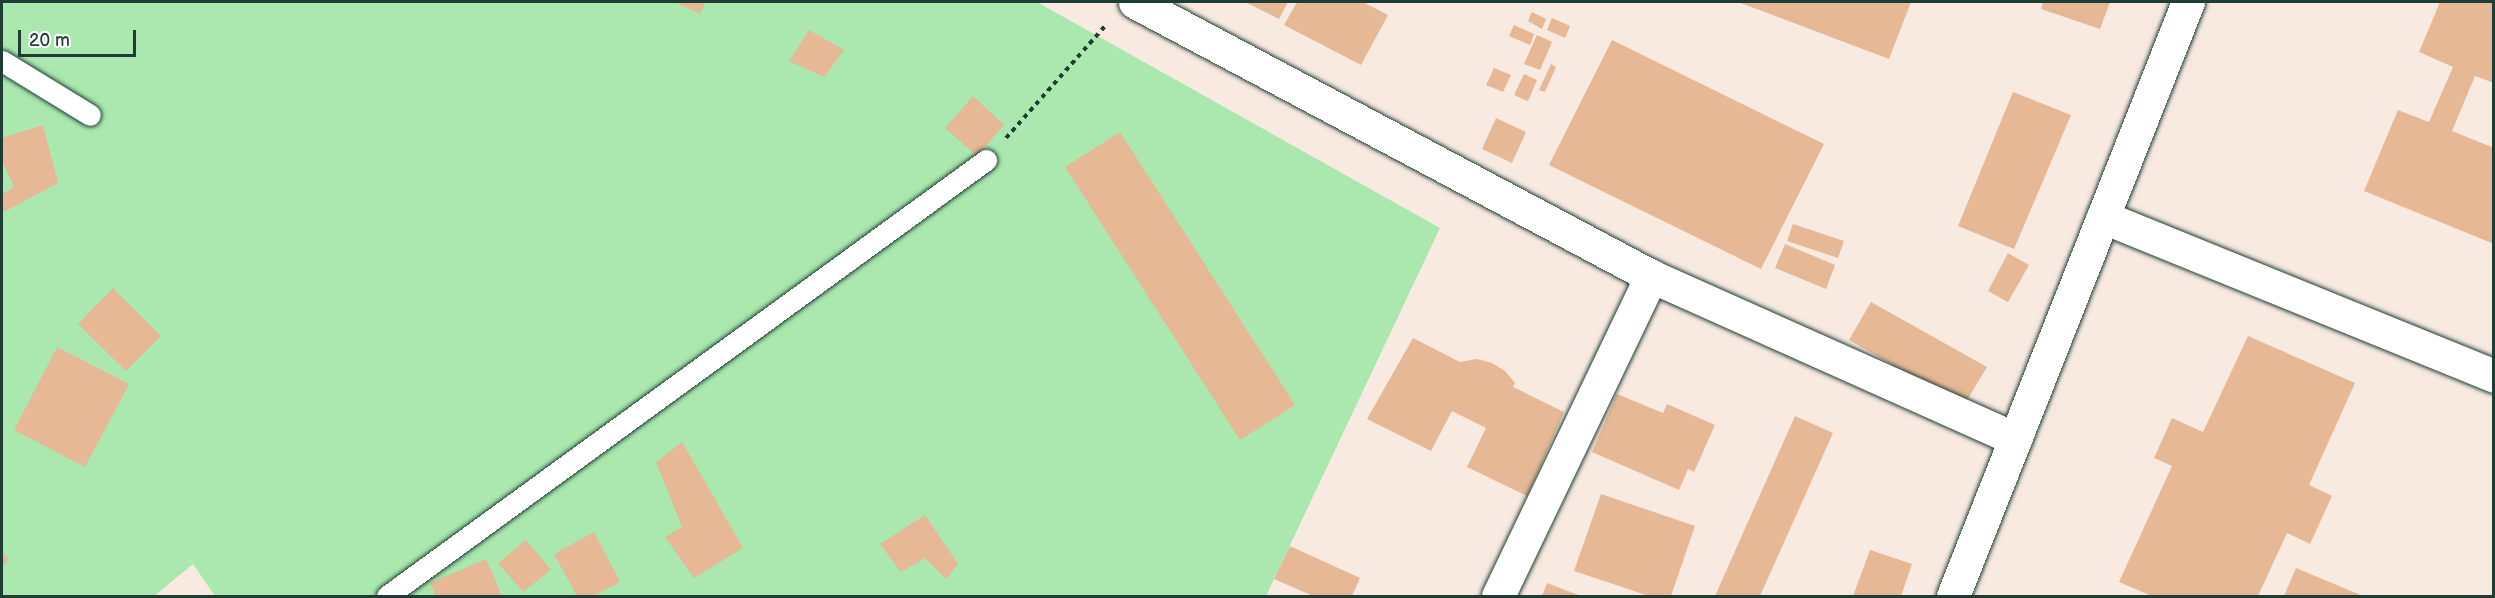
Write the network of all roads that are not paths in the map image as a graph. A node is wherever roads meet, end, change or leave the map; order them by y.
1 (2188, 2) edge
2 (1123, 10) edge
3 (2, 61) edge
4 (90, 116) dead end
5 (987, 160) road end
6 (2103, 217) junction
7 (1651, 276) junction
8 (2493, 376) edge
9 (2015, 439) junction
10 (387, 597) edge
11 (1498, 597) edge
12 (1953, 597) edge

1 - 6 street
2 - 7 street
3 - 4 lane
5 - 10 lane
6 - 8 street
6 - 9 street
7 - 9 street
7 - 11 street
9 - 12 street

